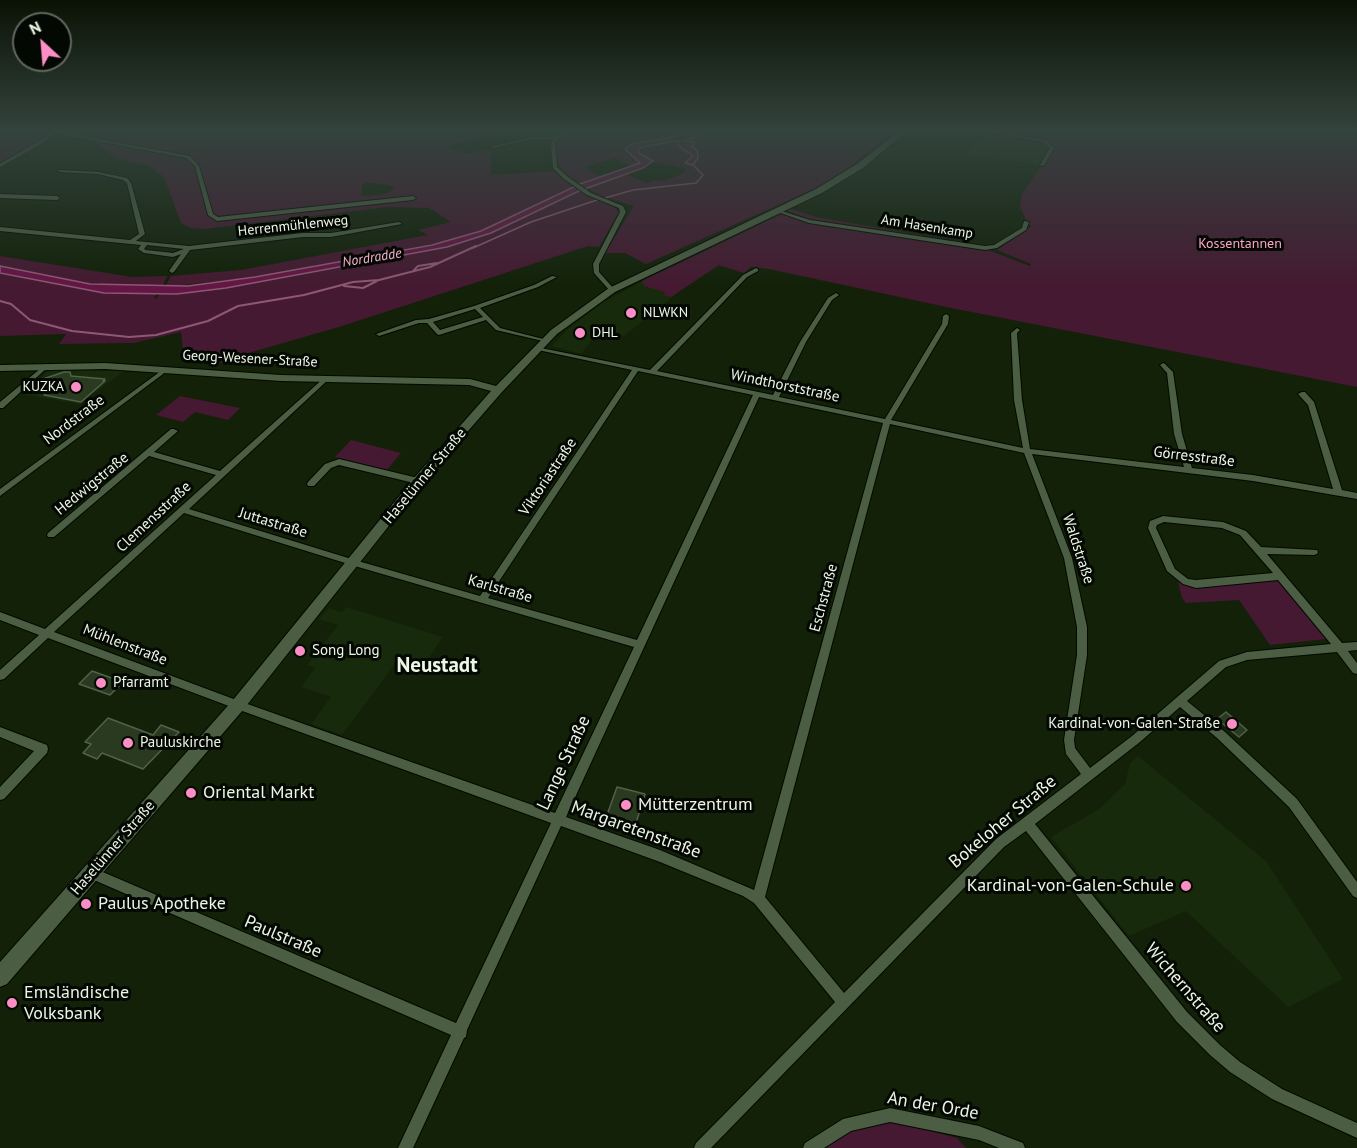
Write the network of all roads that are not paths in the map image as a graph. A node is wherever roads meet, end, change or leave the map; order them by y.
1 (129, 183) edge
2 (202, 183) edge
3 (573, 183) edge
4 (833, 183) edge
5 (0, 196) edge
6 (57, 198) dead end
7 (413, 198) dead end
8 (780, 211) junction
9 (1026, 222) dead end
10 (399, 224) dead end
11 (0, 229) edge
12 (131, 242) junction
13 (187, 251) junction
14 (756, 270) dead end
15 (172, 271) dead end
16 (554, 277) dead end
17 (612, 290) junction
18 (836, 295) dead end
19 (476, 307) junction
20 (946, 316) dead end
21 (487, 318) junction
22 (429, 321) junction
23 (1017, 330) dead end
24 (379, 334) dead end
25 (541, 345) junction
26 (1163, 365) dead end
27 (46, 366) junction
28 (0, 368) edge
29 (637, 369) junction
30 (165, 370) junction
31 (652, 372) junction
32 (327, 378) junction
33 (498, 390) junction
34 (757, 394) junction
35 (1302, 394) dead end
36 (776, 398) junction
37 (0, 406) edge
38 (887, 421) junction
39 (174, 431) dead end
40 (1027, 451) junction
41 (150, 454) junction
42 (1190, 470) junction
43 (222, 474) junction
44 (418, 481) junction
45 (311, 484) dead end
46 (1338, 492) junction
47 (0, 493) edge
48 (1357, 496) edge
49 (184, 510) junction
50 (51, 535) dead end
51 (1259, 550) junction
52 (1314, 552) dead end
53 (353, 562) junction
54 (1280, 576) junction
55 (482, 600) junction
56 (0, 616) edge
57 (49, 632) junction
58 (639, 645) junction
59 (1357, 646) edge
60 (1339, 647) junction
61 (1357, 670) edge
62 (0, 676) edge
63 (1180, 701) junction
64 (237, 705) junction
65 (0, 732) edge
66 (1089, 776) junction
67 (0, 795) edge
68 (557, 820) junction
69 (1026, 822) junction
70 (92, 873) junction
71 (1357, 892) edge
72 (758, 899) junction
73 (36, 935) junction
74 (0, 969) edge
75 (0, 976) edge
76 (843, 1002) junction
77 (461, 1032) junction
78 (1357, 1131) edge
79 (405, 1148) edge
80 (701, 1148) edge
81 (810, 1148) edge
82 (1018, 1148) edge

1 - 12 street
2 - 7 street
3 - 17 street
4 - 8 street, Haselünner Straße
5 - 6 street
8 - 9 street, Am Hasenkamp
8 - 17 street, Haselünner Straße
10 - 13 street, Herrenmühlenweg
11 - 12 street, Herrenmühlenweg
12 - 13 street, Herrenmühlenweg
13 - 15 street
14 - 31 street
16 - 19 street
17 - 25 street, Haselünner Straße
18 - 36 street
19 - 21 street, Windthorststraße
19 - 22 street
20 - 38 street, Eschstraße
21 - 22 street
21 - 25 street, Windthorststraße
22 - 24 street
23 - 40 street, Waldstraße
25 - 29 street, Windthorststraße
25 - 33 street, Haselünner Straße
26 - 42 street
27 - 28 street, Georg-Wesener-Straße
27 - 30 street, Georg-Wesener-Straße
27 - 37 street
29 - 31 street, Windthorststraße
29 - 55 street, Viktoriastraße
30 - 32 street, Georg-Wesener-Straße
30 - 47 street, Nordstraße
31 - 34 street, Windthorststraße
32 - 33 street, Georg-Wesener-Straße
32 - 43 street, Clemensstraße
33 - 44 street, Haselünner Straße
34 - 36 street, Windthorststraße
34 - 58 street, Lange Straße
35 - 46 street
36 - 38 street, Windthorststraße
38 - 40 street, Windthorststraße
38 - 72 street, Eschstraße
39 - 41 street, Hedwigstraße
40 - 42 street, Görresstraße
40 - 66 street, Waldstraße
41 - 43 street, Hedwigstraße
41 - 50 street, Hedwigstraße
42 - 46 street, Görresstraße
43 - 49 street, Clemensstraße
44 - 45 street
44 - 53 street, Haselünner Straße
46 - 48 street, Görresstraße
49 - 53 street, Juttastraße
49 - 57 street, Clemensstraße
51 - 52 street
51 - 54 street
51 - 54 street
53 - 55 street, Karlstraße
53 - 64 street, Haselünner Straße
54 - 60 street
55 - 58 street, Karlstraße
56 - 57 street, Mühlenstraße
57 - 62 street, Clemensstraße
57 - 64 street, Mühlenstraße
58 - 68 street, Lange Straße
59 - 60 street, Bokeloher Straße
60 - 61 street
60 - 63 street, Bokeloher Straße
63 - 66 street, Bokeloher Straße
63 - 71 street
64 - 68 street, Margaretenstraße
64 - 70 street, Haselünner Straße
65 - 67 street
66 - 69 street, Bokeloher Straße
68 - 72 street, Margaretenstraße
68 - 77 street, Lange Straße
69 - 76 street, Bokeloher Straße
69 - 78 street, Wichernstraße
70 - 73 street, Haselünner Straße
70 - 77 street, Paulstraße
72 - 76 street, Margaretenstraße
73 - 74 street, Haselünner Straße
73 - 75 street, Haselünner Straße
76 - 80 street, Bokeloher Straße
77 - 79 street, Lange Straße
81 - 82 street, An der Orde

